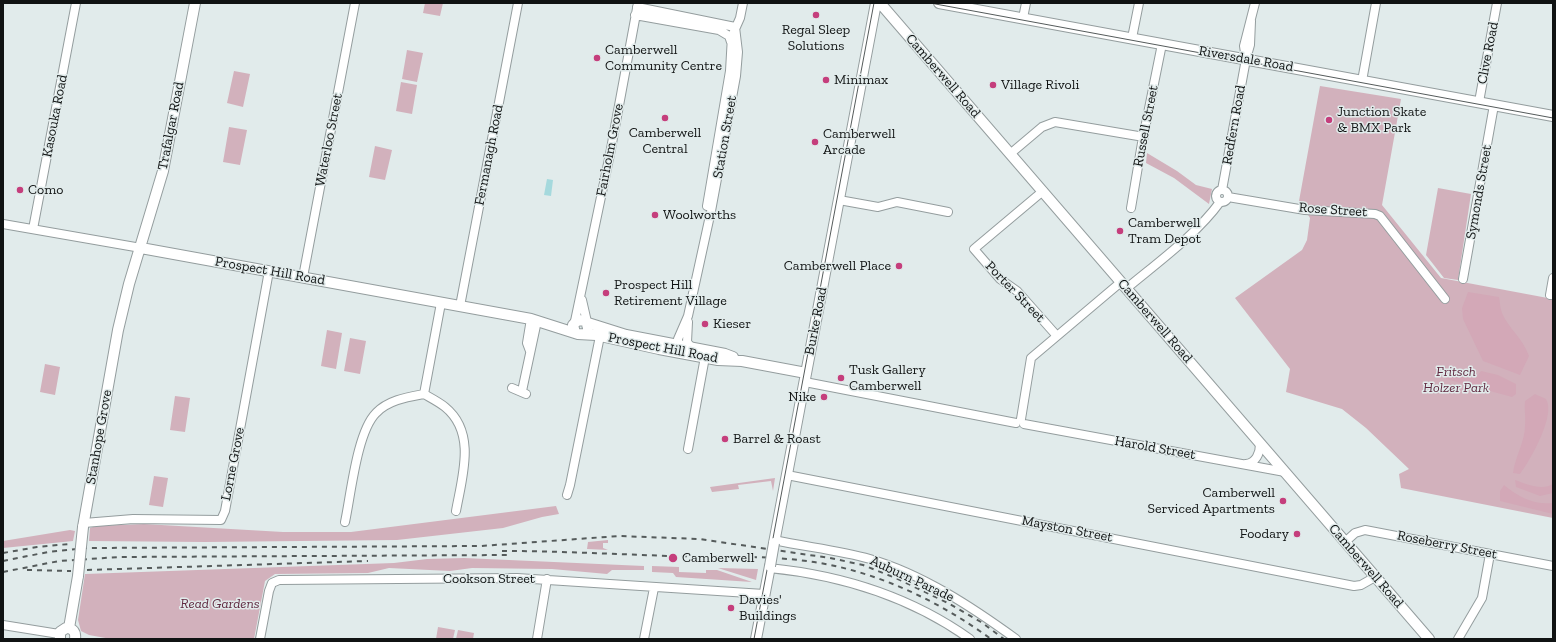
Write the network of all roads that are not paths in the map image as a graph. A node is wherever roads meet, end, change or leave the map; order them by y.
1 (76, 3) edge
2 (195, 3) edge
3 (355, 3) edge
4 (518, 3) edge
5 (743, 3) edge
6 (876, 3) edge
7 (880, 3) edge
8 (939, 3) edge
9 (1026, 3) edge
10 (1139, 3) edge
11 (1255, 3) edge
12 (1376, 3) edge
13 (1497, 3) edge
14 (637, 8) edge
15 (1023, 18) junction
16 (690, 22) junction
17 (735, 27) junction
18 (1132, 38) junction
19 (731, 42) junction
20 (1162, 44) junction
21 (734, 54) junction
22 (1246, 59) junction
23 (1362, 80) junction
24 (1479, 102) junction
25 (1494, 105) junction
26 (1553, 116) edge
27 (1144, 137) junction
28 (1010, 154) junction
29 (1043, 190) junction
30 (1222, 190) junction
31 (1228, 197) junction
32 (839, 200) junction
33 (1220, 202) junction
34 (1131, 208) dead end
35 (948, 212) dead end
36 (3, 225) edge
37 (33, 229) junction
38 (141, 248) junction
39 (269, 271) junction
40 (303, 277) junction
41 (1553, 278) edge
42 (1463, 279) dead end
43 (1124, 285) junction
44 (1550, 295) dead end
45 (581, 297) junction
46 (1445, 299) dead end
47 (442, 303) junction
48 (460, 306) junction
49 (688, 316) junction
50 (534, 320) junction
51 (575, 322) junction
52 (587, 323) junction
53 (599, 331) junction
54 (579, 334) junction
55 (681, 334) junction
56 (1057, 336) junction
57 (666, 343) junction
58 (653, 344) junction
59 (678, 345) junction
60 (691, 351) junction
61 (706, 354) junction
62 (805, 378) junction
63 (512, 388) dead end
64 (424, 394) junction
65 (1020, 422) junction
66 (1260, 444) junction
67 (688, 449) dead end
68 (1245, 464) junction
69 (1285, 472) junction
70 (787, 475) junction
71 (567, 495) dead end
72 (456, 511) dead end
73 (345, 522) dead end
74 (83, 525) junction
75 (774, 541) junction
76 (1345, 542) junction
77 (1490, 554) junction
78 (1553, 566) edge
79 (769, 567) junction
80 (1373, 574) junction
81 (547, 579) junction
82 (654, 588) junction
83 (764, 594) junction
84 (3, 624) edge
85 (69, 628) junction
86 (60, 637) edge
87 (1426, 638) edge
88 (78, 639) edge
89 (260, 639) edge
90 (537, 639) edge
91 (644, 639) edge
92 (756, 639) edge
93 (970, 639) edge
94 (1016, 639) edge
95 (1458, 639) edge

1 - 37 street, Kasouka Road
2 - 38 main road, Trafalgar Road
3 - 40 street, Waterloo Street
4 - 48 street, Fermanagh Road
5 - 17 street, Station Street
6 - 32 main road, Burke Road
7 - 28 main road, Camberwell Road
8 - 15 main road, Riversdale Road
9 - 15 street
10 - 18 street
11 - 22 street, Redfern Road
12 - 23 street
13 - 24 street, Clive Road
14 - 16 street
14 - 45 street, Fairholm Grove
15 - 18 main road, Riversdale Road
16 - 17 street
16 - 19 street
17 - 19 street, Station Street
17 - 21 street, Station Street
18 - 20 main road, Riversdale Road
19 - 21 street, Station Street
20 - 22 main road, Riversdale Road
20 - 27 street, Russell Street
21 - 49 street, Station Street
22 - 23 main road, Riversdale Road
22 - 30 street, Redfern Road
23 - 24 main road, Riversdale Road
24 - 25 main road, Riversdale Road
25 - 26 main road, Riversdale Road
25 - 42 street, Symonds Street
27 - 28 street
27 - 34 street, Russell Street
28 - 29 main road, Camberwell Road
29 - 43 main road, Camberwell Road
29 - 56 street, Porter Street
30 - 31 street
30 - 33 street
31 - 33 street
31 - 46 street, Rose Street
32 - 35 street
32 - 62 main road, Burke Road
33 - 43 street
36 - 37 street, Prospect Hill Road
37 - 38 street, Prospect Hill Road
38 - 39 main road, Prospect Hill Road
38 - 74 main road, Stanhope Grove
39 - 40 main road, Prospect Hill Road
39 - 74 street, Lorne Grove
40 - 47 main road, Prospect Hill Road
41 - 44 street
43 - 56 street
43 - 66 main road, Camberwell Road
45 - 51 street, Fairholm Grove
45 - 52 street, Fairholm Grove
47 - 48 main road, Prospect Hill Road
47 - 64 street
48 - 50 main road, Prospect Hill Road
49 - 55 street, Station Street
49 - 60 street, Station Street
50 - 51 main road, Prospect Hill Road
50 - 54 main road, Prospect Hill Road
50 - 63 street
51 - 52 main road
51 - 54 main road
52 - 53 main road, Prospect Hill Road
52 - 54 main road
53 - 54 main road, Prospect Hill Road
53 - 58 main road, Prospect Hill Road
53 - 71 street
55 - 57 street
55 - 59 street, Station Street
56 - 65 street
57 - 58 main road, Prospect Hill Road
57 - 59 main road, Prospect Hill Road
58 - 60 main road, Prospect Hill Road
59 - 60 main road
60 - 61 main road, Prospect Hill Road
61 - 62 main road, Prospect Hill Road
61 - 67 street
62 - 65 street, Harold Street
62 - 70 main road, Burke Road
64 - 72 street
64 - 73 street
65 - 68 street, Harold Street
66 - 68 street
66 - 69 main road, Camberwell Road
68 - 69 street, Harold Street
69 - 76 main road, Camberwell Road
70 - 75 main road, Burke Road
70 - 80 street, Mayston Street
74 - 85 main road, Stanhope Grove, bridge
75 - 79 main road, Burke Road, bridge
75 - 94 street, Auburn Parade
76 - 77 street, Roseberry Street
76 - 80 main road, Camberwell Road
77 - 78 street, Roseberry Street
77 - 95 street
79 - 83 main road, Burke Road
79 - 93 street
80 - 87 main road, Camberwell Road
81 - 82 street, Cookson Street
81 - 89 street, Cookson Street
81 - 90 street
82 - 83 street, Cookson Street
82 - 91 street
83 - 92 main road, Burke Road
84 - 86 street
85 - 86 main road
85 - 88 main road

